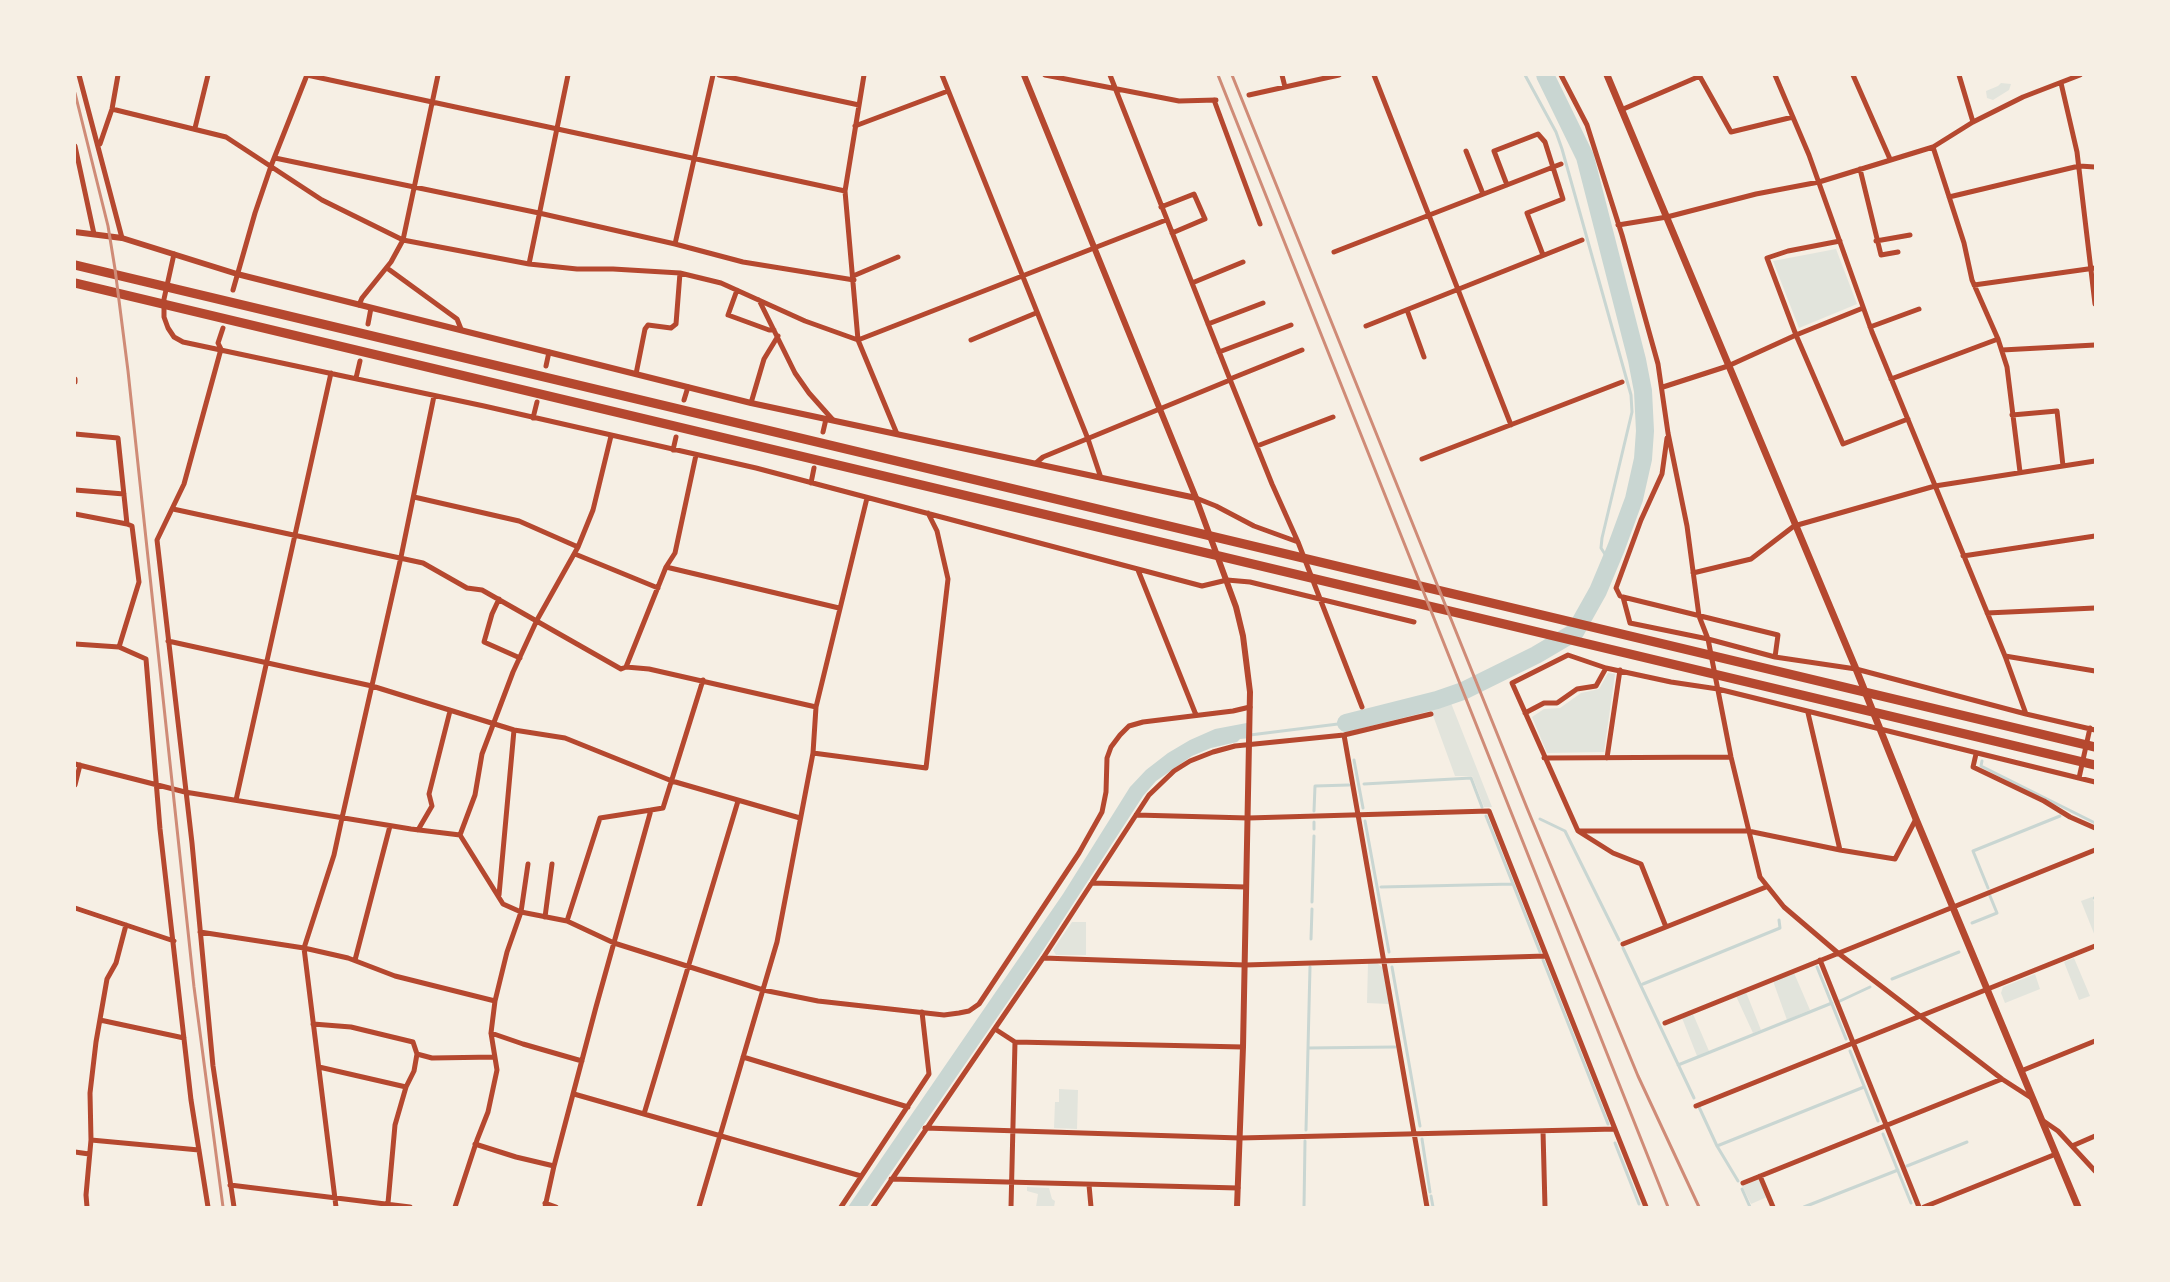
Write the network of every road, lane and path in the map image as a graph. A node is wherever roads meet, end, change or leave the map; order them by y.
1 (79, 75) edge
2 (118, 75) edge
3 (208, 75) edge
4 (307, 75) edge
5 (438, 75) edge
6 (568, 75) edge
7 (713, 75) edge
8 (720, 75) edge
9 (864, 75) edge
10 (942, 75) edge
11 (1024, 75) edge
12 (1045, 75) edge
13 (1110, 75) edge
14 (1282, 75) edge
15 (1339, 75) edge
16 (1374, 75) edge
17 (1561, 75) edge
18 (1607, 75) edge
19 (1775, 75) edge
20 (1853, 75) edge
21 (1959, 75) edge
22 (2080, 75) edge
23 (1053, 76) edge
24 (1700, 76) edge
25 (2061, 82) junction
26 (1285, 87) junction
27 (1115, 89) junction
28 (948, 91) junction
29 (1249, 95) dead end
30 (432, 102) junction
31 (859, 105) junction
32 (112, 109) junction
33 (1620, 110) junction
34 (1793, 117) junction
35 (1973, 122) junction
36 (855, 126) junction
37 (195, 128) junction
38 (558, 129) junction
39 (75, 146) edge
40 (99, 146) junction
41 (1933, 147) junction
42 (1466, 151) dead end
43 (275, 158) junction
44 (695, 159) junction
45 (1890, 159) junction
46 (1562, 164) dead end
47 (271, 166) junction
48 (2079, 166) junction
49 (1554, 167) junction
50 (2095, 167) edge
51 (1860, 169) junction
52 (1819, 182) junction
53 (1507, 185) junction
54 (415, 187) junction
55 (845, 191) junction
56 (1483, 194) junction
57 (1949, 197) junction
58 (1161, 207) junction
59 (539, 213) junction
60 (1429, 215) junction
61 (1667, 217) junction
62 (1166, 219) junction
63 (1260, 224) dead end
64 (1618, 225) junction
65 (75, 232) edge
66 (1172, 233) junction
67 (94, 234) junction
68 (1910, 235) dead end
69 (122, 238) junction
70 (403, 240) junction
71 (1582, 240) dead end
72 (1876, 241) junction
73 (1840, 242) junction
74 (675, 244) junction
75 (1095, 246) junction
76 (1334, 252) dead end
77 (1898, 252) dead end
78 (174, 254) junction
79 (1543, 255) junction
80 (898, 257) dead end
81 (1243, 262) dead end
82 (529, 264) junction
83 (75, 265) edge
84 (387, 268) junction
85 (2093, 268) edge
86 (680, 273) junction
87 (237, 274) junction
88 (1022, 277) junction
89 (853, 278) junction
90 (75, 283) edge
91 (1192, 283) junction
92 (1974, 285) junction
93 (1457, 289) junction
94 (233, 290) dead end
95 (737, 290) junction
96 (759, 300) junction
97 (1263, 303) dead end
98 (359, 304) junction
99 (2095, 304) edge
100 (371, 308) junction
101 (1863, 308) junction
102 (1918, 309) dead end
103 (1407, 310) junction
104 (1036, 313) junction
105 (368, 324) dead end
106 (1208, 324) junction
107 (1291, 324) dead end
108 (1366, 326) dead end
109 (1870, 327) junction
110 (223, 328) dead end
111 (461, 329) junction
112 (774, 330) junction
113 (1796, 335) junction
114 (778, 336) junction
115 (1998, 339) junction
116 (858, 340) junction
117 (972, 340) dead end
118 (2095, 345) edge
119 (221, 349) junction
120 (1302, 350) dead end
121 (2002, 350) junction
122 (549, 352) junction
123 (1219, 352) junction
124 (1424, 357) dead end
125 (360, 361) dead end
126 (546, 366) dead end
127 (1728, 366) junction
128 (331, 373) junction
129 (636, 374) junction
130 (356, 378) junction
131 (1891, 379) junction
132 (1230, 380) junction
133 (1622, 382) dead end
134 (688, 387) junction
135 (1663, 387) junction
136 (434, 396) junction
137 (684, 400) dead end
138 (537, 402) dead end
139 (751, 403) junction
140 (1160, 409) junction
141 (2013, 415) junction
142 (1332, 417) dead end
143 (533, 418) junction
144 (829, 419) junction
145 (1908, 419) junction
146 (1511, 424) junction
147 (823, 432) dead end
148 (1668, 433) junction
149 (75, 434) edge
150 (897, 434) junction
151 (611, 436) junction
152 (676, 437) dead end
153 (1088, 439) junction
154 (1257, 446) junction
155 (673, 450) junction
156 (696, 455) junction
157 (1422, 459) dead end
158 (2095, 461) edge
159 (1036, 463) junction
160 (2063, 466) junction
161 (814, 468) dead end
162 (2020, 472) junction
163 (1101, 478) junction
164 (811, 483) junction
165 (1935, 486) junction
166 (75, 490) edge
167 (124, 494) junction
168 (414, 497) junction
169 (867, 498) junction
170 (1196, 498) junction
171 (173, 509) junction
172 (928, 513) junction
173 (75, 514) edge
174 (128, 524) junction
175 (1794, 526) junction
176 (294, 536) junction
177 (2095, 536) edge
178 (1298, 542) junction
179 (578, 547) junction
180 (574, 554) junction
181 (1963, 556) junction
182 (401, 557) junction
183 (666, 567) junction
184 (1138, 570) junction
185 (1693, 573) junction
186 (1227, 580) junction
187 (658, 588) junction
188 (1623, 597) junction
189 (1320, 598) junction
190 (499, 599) junction
191 (839, 608) junction
192 (2095, 608) edge
193 (1988, 613) junction
194 (1699, 616) junction
195 (537, 620) junction
196 (1414, 622) dead end
197 (1708, 639) junction
198 (168, 641) junction
199 (75, 644) edge
200 (118, 647) junction
201 (2006, 656) junction
202 (1775, 657) junction
203 (520, 658) junction
204 (266, 663) junction
205 (626, 667) junction
206 (1605, 668) junction
207 (1856, 669) junction
208 (1620, 670) junction
209 (2095, 671) edge
210 (703, 680) junction
211 (372, 686) junction
212 (1718, 689) junction
213 (816, 707) junction
214 (1250, 707) junction
215 (1362, 707) dead end
216 (450, 711) junction
217 (1525, 713) junction
218 (1808, 713) junction
219 (1431, 714) dead end
220 (2026, 714) junction
221 (1196, 716) junction
222 (494, 724) junction
223 (2093, 729) edge
224 (514, 730) junction
225 (1881, 730) junction
226 (1344, 735) junction
227 (1249, 743) junction
228 (2095, 747) edge
229 (813, 753) junction
230 (1976, 754) junction
231 (1731, 757) junction
232 (1544, 758) junction
233 (1607, 759) junction
234 (78, 765) edge
235 (2095, 765) edge
236 (2079, 778) junction
237 (672, 781) junction
238 (2095, 782) edge
239 (75, 785) edge
240 (157, 785) junction
241 (185, 792) junction
242 (236, 800) junction
243 (738, 801) junction
244 (651, 810) junction
245 (1136, 814) junction
246 (1358, 814) junction
247 (342, 818) junction
248 (800, 818) junction
249 (1248, 818) junction
250 (1916, 819) junction
251 (390, 826) junction
252 (2095, 828) edge
253 (418, 830) junction
254 (1578, 831) junction
255 (1748, 831) junction
256 (460, 835) junction
257 (1840, 850) junction
258 (2095, 850) edge
259 (528, 864) dead end
260 (552, 864) dead end
261 (1092, 883) junction
262 (1246, 886) junction
263 (1766, 886) junction
264 (499, 897) junction
265 (75, 908) edge
266 (1954, 908) junction
267 (521, 912) junction
268 (544, 916) junction
269 (567, 921) junction
270 (126, 925) junction
271 (1666, 927) junction
272 (200, 932) junction
273 (174, 941) junction
274 (614, 943) junction
275 (1623, 944) dead end
276 (2095, 946) edge
277 (304, 948) junction
278 (1838, 953) junction
279 (1546, 956) junction
280 (1043, 958) junction
281 (355, 960) junction
282 (1384, 960) junction
283 (1820, 960) junction
284 (1245, 965) junction
285 (689, 968) junction
286 (1987, 988) junction
287 (763, 990) junction
288 (495, 1001) junction
289 (922, 1012) junction
290 (1922, 1016) junction
291 (100, 1020) junction
292 (1665, 1023) dead end
293 (313, 1024) junction
294 (995, 1029) junction
295 (491, 1033) junction
296 (184, 1038) junction
297 (2095, 1041) edge
298 (1015, 1042) junction
299 (1853, 1042) junction
300 (1243, 1047) junction
301 (417, 1054) junction
302 (495, 1057) junction
303 (743, 1058) junction
304 (582, 1061) junction
305 (319, 1067) junction
306 (2021, 1071) junction
307 (2002, 1079) junction
308 (406, 1087) junction
309 (574, 1094) junction
310 (2033, 1099) junction
311 (1696, 1106) dead end
312 (908, 1107) junction
313 (644, 1114) junction
314 (2041, 1119) junction
315 (1886, 1125) junction
316 (925, 1128) junction
317 (1615, 1129) junction
318 (1013, 1131) junction
319 (1543, 1131) junction
320 (1416, 1134) junction
321 (719, 1137) junction
322 (2095, 1137) edge
323 (1239, 1138) junction
324 (91, 1140) junction
325 (475, 1144) junction
326 (2072, 1146) junction
327 (199, 1150) junction
328 (75, 1152) edge
329 (89, 1154) junction
330 (2056, 1154) junction
331 (554, 1166) junction
332 (2095, 1171) edge
333 (861, 1176) junction
334 (1760, 1176) junction
335 (891, 1179) junction
336 (1011, 1183) junction
337 (1743, 1183) dead end
338 (230, 1185) junction
339 (1089, 1185) junction
340 (1238, 1188) junction
341 (334, 1197) junction
342 (388, 1203) junction
343 (545, 1205) edge
344 (87, 1207) edge
345 (208, 1207) edge
346 (234, 1207) edge
347 (336, 1207) edge
348 (410, 1207) edge
349 (455, 1207) edge
350 (556, 1207) edge
351 (699, 1207) edge
352 (841, 1207) edge
353 (873, 1207) edge
354 (1011, 1207) edge
355 (1091, 1207) edge
356 (1237, 1207) edge
357 (1427, 1207) edge
358 (1545, 1207) edge
359 (1646, 1207) edge
360 (1773, 1207) edge
361 (1919, 1207) edge
362 (1924, 1207) edge
363 (2078, 1207) edge

1 - 40 street
2 - 32 street
3 - 37 street
4 - 30 street
4 - 43 street
5 - 30 street
6 - 38 street
7 - 44 street
8 - 31 street
9 - 31 street
10 - 28 street
11 - 75 street
12 - 23 street
13 - 27 street
14 - 26 street
15 - 26 street
16 - 60 street
17 - 64 street
18 - 33 main road
19 - 34 street
20 - 45 street
21 - 35 street
22 - 25 street
23 - 27 street
24 - 33 street
24 - 34 street
25 - 35 street
25 - 48 street
26 - 29 street
27 - 58 street
27 - 63 street
28 - 36 street
28 - 88 street
30 - 38 street
30 - 54 street
31 - 36 street
32 - 37 street
32 - 40 street
33 - 61 main road
34 - 52 street
35 - 41 street
36 - 55 street
37 - 47 street
38 - 44 street
38 - 59 street
39 - 67 street
40 - 69 street
41 - 45 street
41 - 57 street
42 - 56 street
43 - 47 street
43 - 54 street
44 - 55 street
44 - 74 street
45 - 51 street
46 - 49 street
47 - 70 street
47 - 87 street
48 - 50 street
48 - 57 street
48 - 85 street
49 - 53 street
49 - 53 street
49 - 79 street
51 - 52 street
51 - 72 street
52 - 61 street
52 - 73 street
53 - 56 street
54 - 59 street
54 - 70 street
55 - 89 street
56 - 60 street
57 - 92 street
58 - 62 street
58 - 66 street
59 - 74 street
59 - 82 street
60 - 76 street
60 - 93 street
61 - 64 street
61 - 127 main road
62 - 66 street
62 - 75 street
64 - 135 street
65 - 67 street
66 - 91 street
67 - 69 street
68 - 72 street
69 - 78 street
70 - 82 street
70 - 84 street
71 - 79 street
72 - 77 street
73 - 101 street
73 - 113 street
74 - 89 street
75 - 88 street
75 - 140 street
78 - 87 street
78 - 119 street
79 - 93 street
80 - 89 street
81 - 91 street
82 - 86 street
83 - 228 highway
84 - 98 street
84 - 111 street
85 - 92 street
85 - 99 street
86 - 95 street
86 - 129 street
87 - 94 street
87 - 98 street
88 - 104 street
88 - 116 street
89 - 116 street
90 - 235 highway
91 - 106 street
92 - 115 street
93 - 103 street
93 - 146 street
95 - 96 street
95 - 112 street
96 - 112 street
96 - 116 street
97 - 106 street
98 - 100 street
100 - 105 street
100 - 111 street
101 - 109 street
101 - 113 street
102 - 109 street
103 - 108 street
103 - 124 street
104 - 117 street
104 - 153 street
106 - 123 street
107 - 123 street
109 - 131 street
110 - 119 street
111 - 122 street
112 - 114 street
113 - 127 street
113 - 145 street
114 - 139 street
114 - 144 street
115 - 121 street
115 - 131 street
116 - 150 street
118 - 121 street
119 - 128 street
119 - 171 street
120 - 132 street
121 - 141 street
122 - 126 street
122 - 129 street
123 - 132 street
125 - 130 street
127 - 135 street
127 - 175 main road
128 - 130 street
128 - 176 street
129 - 134 street
130 - 136 street
131 - 145 street
132 - 140 street
132 - 154 street
133 - 146 street
134 - 137 street
134 - 139 street
135 - 148 street
136 - 143 street
136 - 168 street
138 - 143 street
139 - 144 street
140 - 153 street
140 - 170 street
141 - 160 street
141 - 162 street
142 - 154 street
143 - 151 street
144 - 147 street
144 - 150 street
145 - 165 street
146 - 157 street
148 - 185 street
148 - 188 street
149 - 167 street
150 - 159 street
151 - 155 street
151 - 179 street
152 - 155 street
153 - 159 street
153 - 163 street
154 - 178 street
155 - 156 street
156 - 164 street
156 - 183 street
158 - 160 street
159 - 163 street
160 - 162 street
161 - 164 street
162 - 165 street
163 - 170 street
164 - 169 street
165 - 175 street
165 - 181 street
166 - 167 street
167 - 174 street
168 - 179 street
168 - 182 street
169 - 172 street
169 - 191 street
170 - 178 street
170 - 186 street
171 - 176 street
171 - 198 street
172 - 184 street
172 - 229 street
173 - 174 street
174 - 200 street
175 - 185 street
175 - 207 main road
176 - 182 street
176 - 204 street
177 - 181 street
178 - 189 street
179 - 180 street
180 - 187 street
180 - 195 street
181 - 193 street
182 - 190 street
182 - 211 street
183 - 187 street
183 - 191 street
184 - 186 street
184 - 221 street
185 - 194 street
186 - 189 street
186 - 214 street
187 - 205 street
188 - 194 street
188 - 197 street
189 - 196 street
189 - 215 street
190 - 195 street
190 - 203 street
191 - 213 street
192 - 193 street
193 - 201 street
194 - 197 street
194 - 202 street
195 - 203 street
195 - 205 street
197 - 202 street
197 - 212 street
198 - 204 street
198 - 241 street
199 - 200 street
200 - 240 street
201 - 209 street
201 - 220 street
202 - 207 street
203 - 222 street
204 - 211 street
204 - 242 street
205 - 210 street
206 - 208 street
206 - 217 street
206 - 217 street
207 - 220 street
207 - 225 main road
208 - 212 street
208 - 233 street
210 - 213 street
210 - 237 street
211 - 216 street
211 - 247 street
212 - 218 street
212 - 231 street
213 - 229 street
214 - 221 street
214 - 227 street
216 - 222 street
216 - 253 street
217 - 232 street
218 - 225 street
218 - 257 street
219 - 226 street
220 - 223 street
221 - 289 street
222 - 224 street
222 - 256 street
223 - 236 street
224 - 237 street
224 - 264 street
225 - 230 street
225 - 250 main road
226 - 227 street
226 - 246 street
227 - 245 street
227 - 249 street
229 - 248 street
230 - 236 street
230 - 252 street
231 - 233 street
231 - 255 street
232 - 233 street
232 - 254 street
234 - 239 street
234 - 240 street
236 - 238 street
237 - 243 street
237 - 244 street
240 - 241 street
240 - 273 street
241 - 242 street
241 - 272 street
242 - 247 street
243 - 248 street
243 - 285 street
244 - 269 street
244 - 274 street
245 - 249 street
245 - 261 street
246 - 249 street
246 - 279 street
246 - 282 street
247 - 251 street
247 - 277 street
248 - 287 street
249 - 262 street
250 - 257 street
250 - 266 main road
251 - 253 street
251 - 281 street
253 - 256 street
254 - 255 street
254 - 271 street
255 - 257 street
255 - 263 street
256 - 264 street
258 - 266 street
259 - 267 street
260 - 268 street
261 - 262 street
261 - 280 street
262 - 284 street
263 - 271 street
263 - 278 street
264 - 267 street
265 - 270 street
266 - 278 street
266 - 286 main road
267 - 268 street
267 - 288 street
268 - 269 street
269 - 274 street
270 - 273 street
270 - 291 street
271 - 275 street
272 - 277 street
272 - 338 street
273 - 296 street
274 - 285 street
274 - 304 street
276 - 286 street
277 - 281 street
277 - 293 street
278 - 283 street
278 - 290 street
279 - 282 street
279 - 317 street
280 - 284 street
280 - 294 street
281 - 288 street
282 - 284 street
282 - 320 street
283 - 292 street
283 - 299 street
284 - 300 street
285 - 287 street
285 - 313 street
286 - 290 street
286 - 306 main road
287 - 289 street
287 - 303 street
288 - 295 street
289 - 312 street
290 - 299 street
290 - 307 street
291 - 296 street
291 - 324 street
293 - 301 street
293 - 305 street
294 - 298 street
294 - 316 street
295 - 302 street
295 - 304 street
296 - 327 street
297 - 306 street
298 - 300 street
298 - 318 street
299 - 311 street
299 - 315 street
300 - 323 street
301 - 302 street
301 - 308 street
302 - 325 street
303 - 312 street
303 - 321 street
304 - 309 street
305 - 308 street
305 - 341 street
306 - 310 main road
307 - 310 street
307 - 315 street
308 - 342 street
309 - 313 street
309 - 331 street
310 - 314 main road
312 - 333 street
313 - 321 street
314 - 326 street
314 - 330 main road
315 - 334 street
315 - 361 street
316 - 318 street
316 - 335 street
317 - 319 street
317 - 359 street
318 - 323 street
318 - 336 street
319 - 320 street
319 - 358 street
320 - 323 street
320 - 357 street
321 - 333 street
321 - 351 street
322 - 326 street
323 - 340 street
324 - 327 street
324 - 329 street
325 - 331 street
325 - 349 street
326 - 332 street
327 - 345 street
328 - 329 street
329 - 344 street
330 - 362 street
330 - 363 main road
331 - 343 street
333 - 352 street
334 - 337 street
334 - 360 street
335 - 336 street
335 - 353 street
336 - 339 street
336 - 354 street
338 - 341 street
338 - 346 street
339 - 340 street
339 - 355 street
340 - 356 street
341 - 342 street
341 - 347 street
342 - 348 street
343 - 350 street

